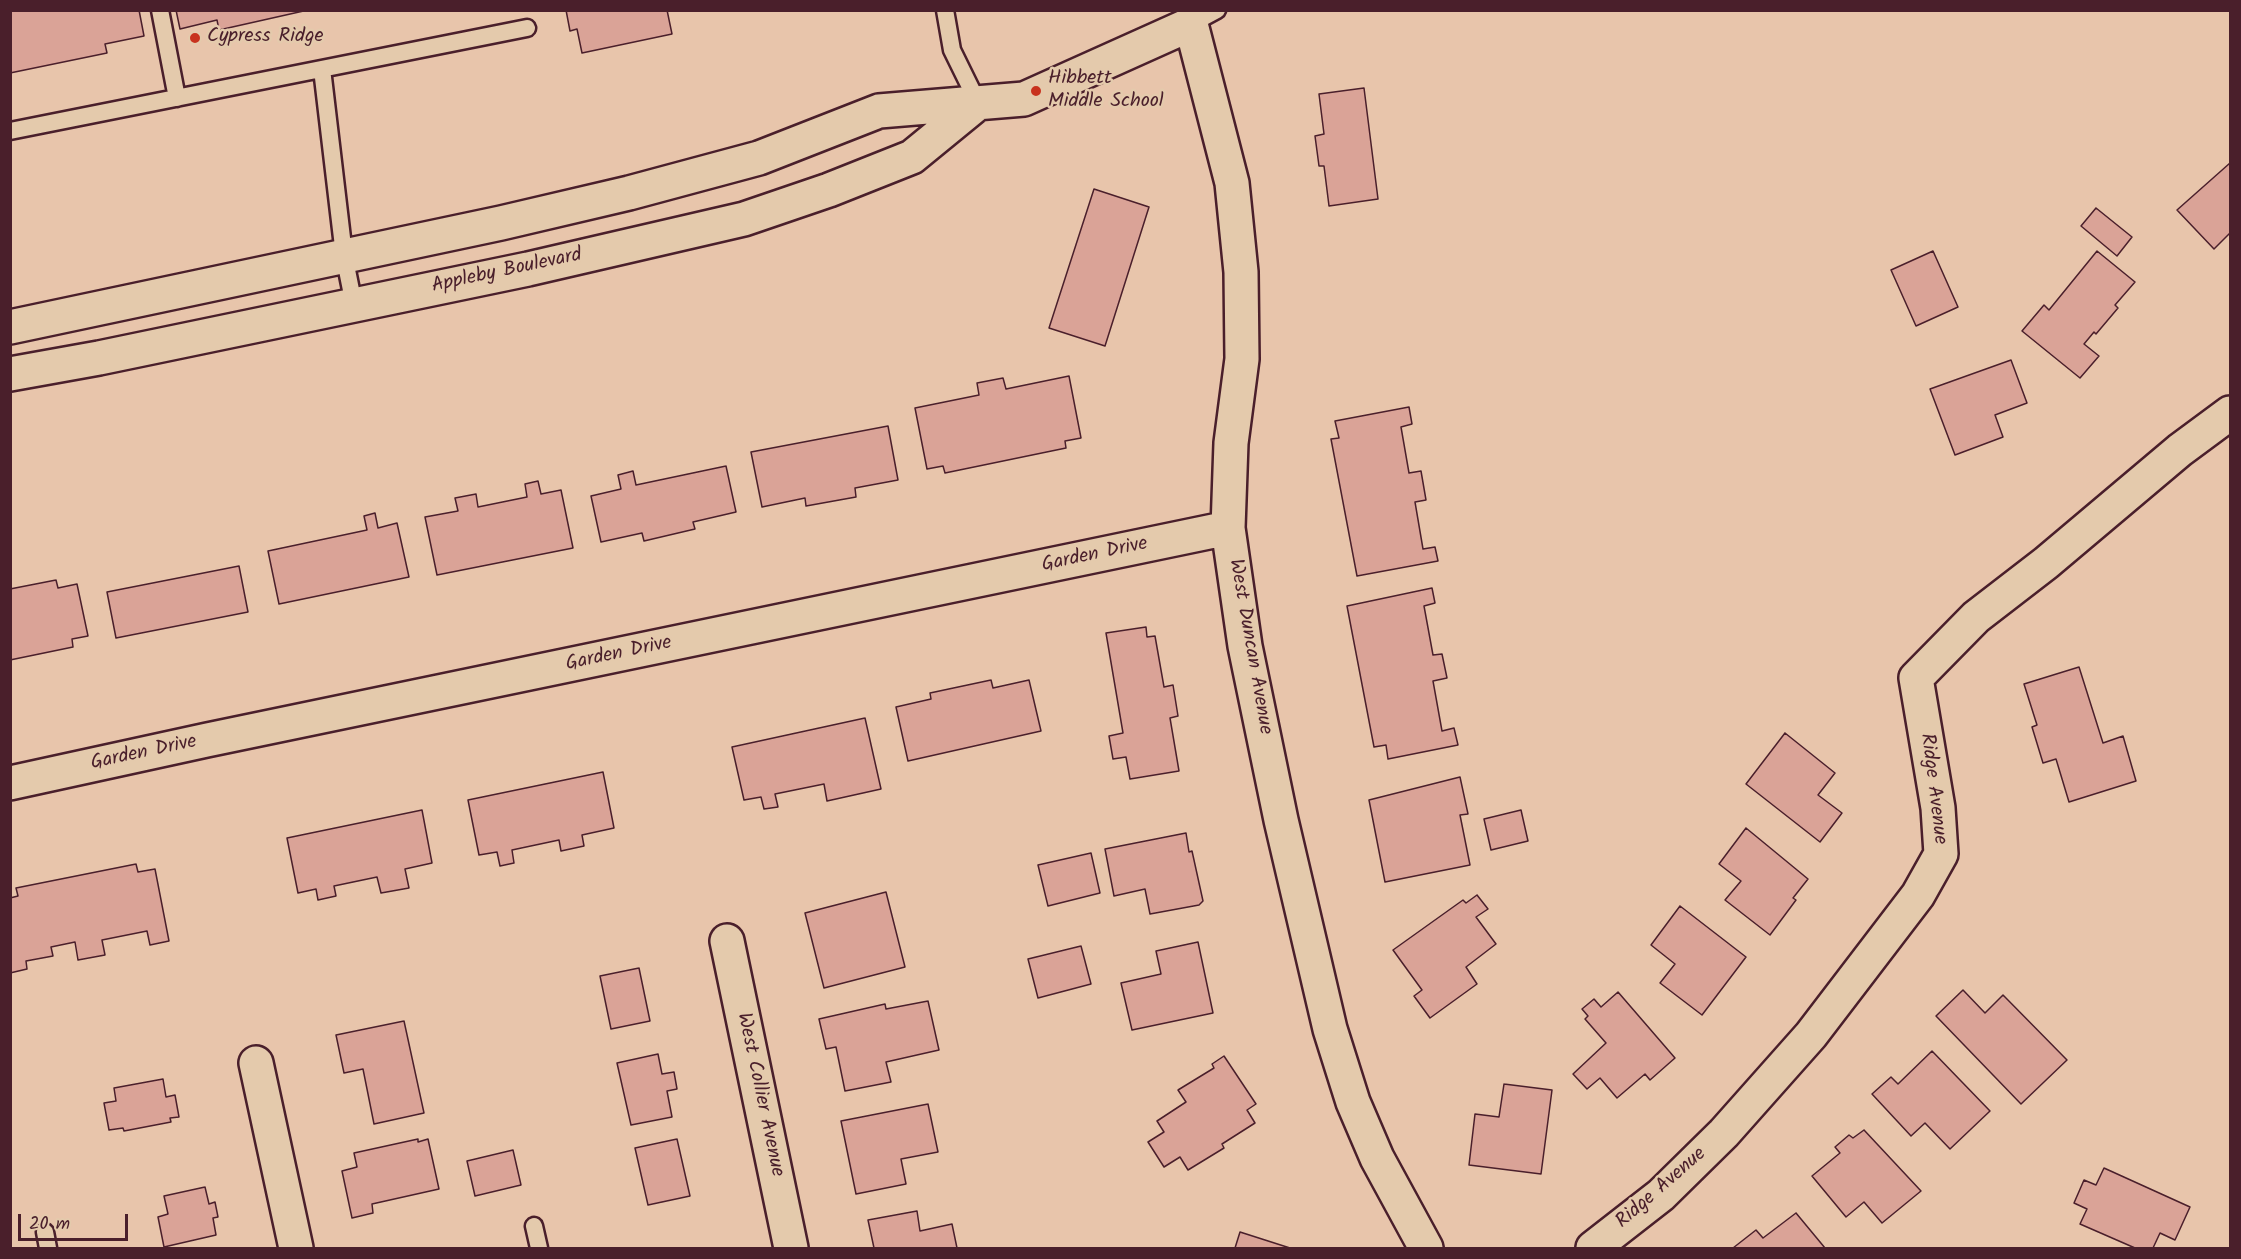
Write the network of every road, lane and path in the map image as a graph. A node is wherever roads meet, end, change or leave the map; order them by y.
1 (160, 10) edge
2 (945, 10) edge
3 (1204, 17) edge
4 (527, 28) dead end
5 (322, 69) junction
6 (177, 98) junction
7 (978, 103) junction
8 (10, 131) edge
9 (344, 255) junction
10 (354, 305) junction
11 (10, 327) edge
12 (10, 374) edge
13 (2230, 413) edge
14 (1228, 528) junction
15 (10, 783) edge
16 (727, 941) dead end
17 (256, 1063) dead end
18 (534, 1226) dead end
19 (296, 1248) edge
20 (539, 1248) edge
21 (791, 1248) edge
22 (1426, 1248) edge
23 (1593, 1248) edge

1 - 6 lane
2 - 7 lane
3 - 7 street
3 - 14 street, West Duncan Avenue
4 - 5 lane
5 - 6 lane
5 - 9 lane
6 - 8 lane
7 - 9 street
7 - 10 street, Appleby Boulevard
9 - 10 lane
9 - 11 street
10 - 12 street, Appleby Boulevard
13 - 23 street, Ridge Avenue
14 - 15 street, Garden Drive
14 - 22 street, West Duncan Avenue
16 - 21 street, West Collier Avenue
17 - 19 street
18 - 20 lane

